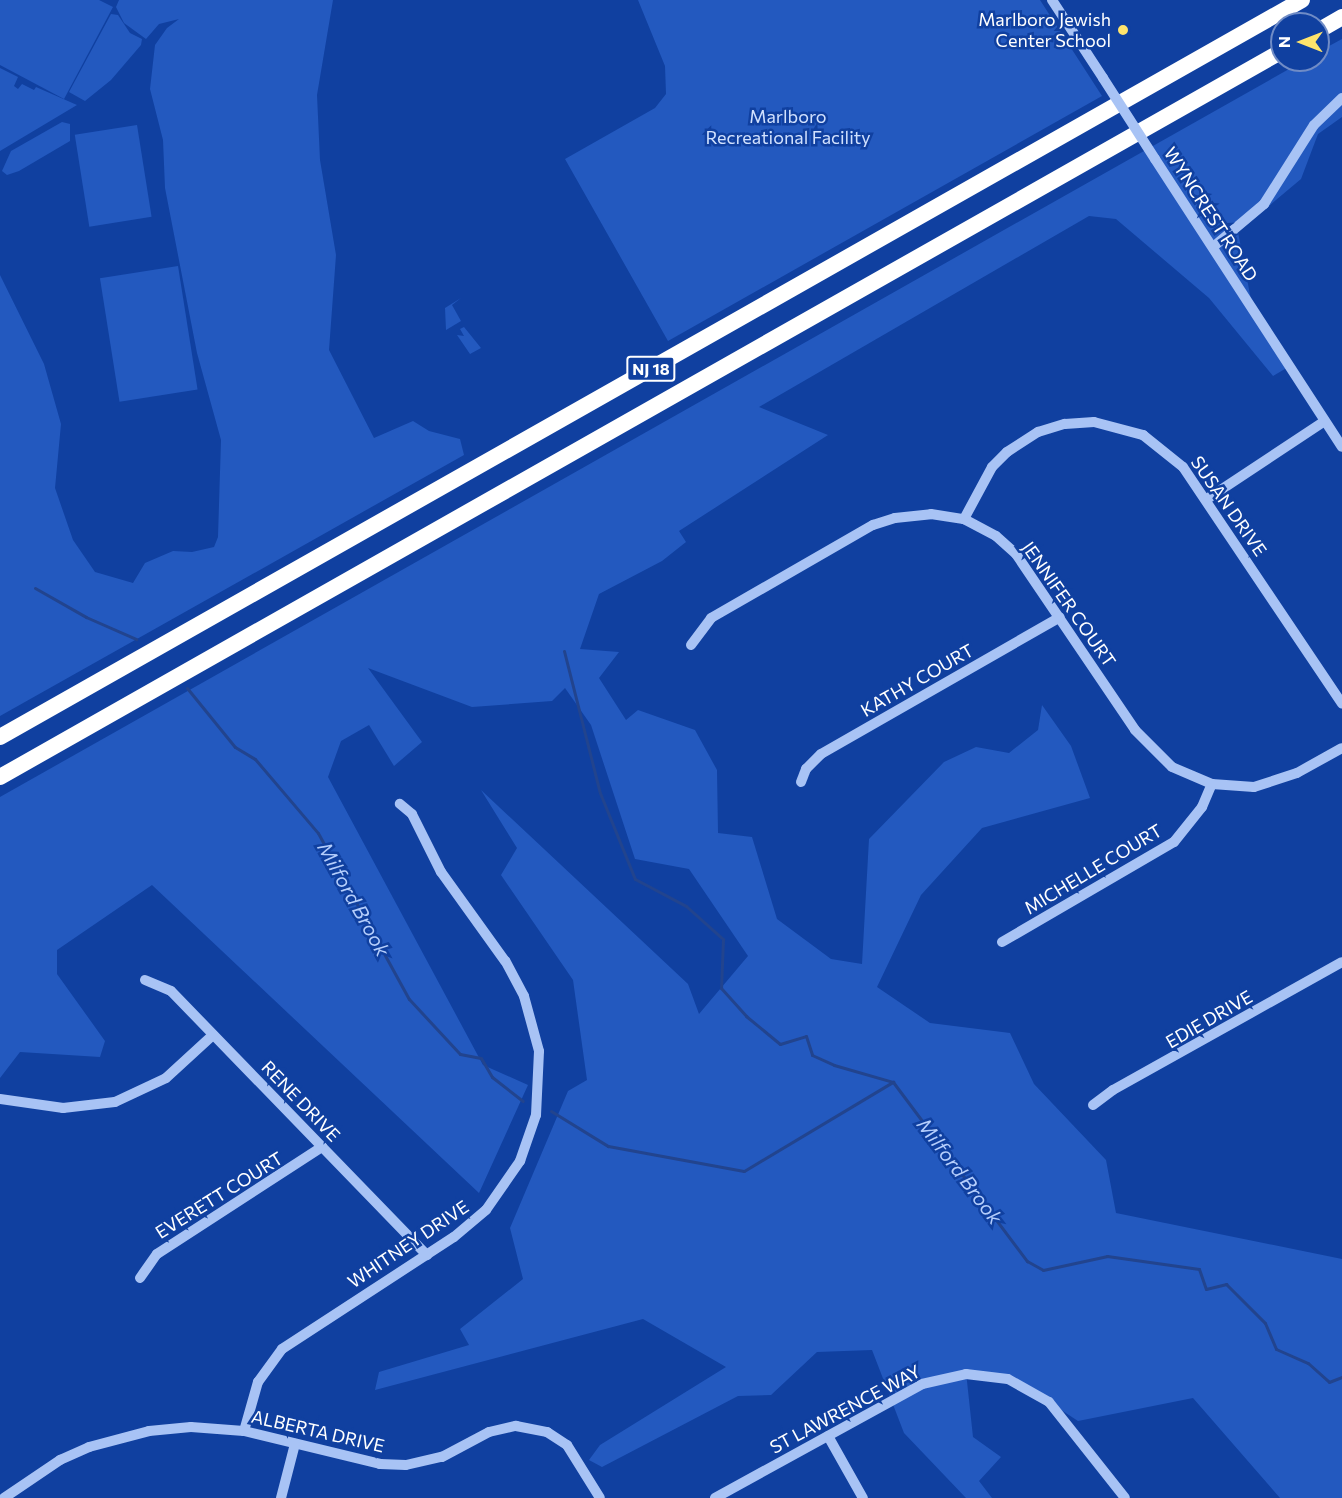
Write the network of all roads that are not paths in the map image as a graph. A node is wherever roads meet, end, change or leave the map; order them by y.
1 (1052, 0) edge
2 (1302, 0) edge
3 (1270, 58) edge
4 (1342, 98) edge
5 (1213, 247) junction
6 (1325, 421) junction
7 (1342, 447) edge
8 (1207, 499) junction
9 (964, 519) junction
10 (1060, 617) junction
11 (691, 645) dead end
12 (1342, 704) edge
13 (0, 737) edge
14 (1342, 748) edge
15 (0, 777) edge
16 (801, 782) dead end
17 (1212, 784) junction
18 (400, 804) dead end
19 (1002, 942) dead end
20 (1342, 962) edge
21 (145, 980) dead end
22 (213, 1035) junction
23 (0, 1099) edge
24 (1093, 1106) dead end
25 (322, 1147) junction
26 (427, 1255) junction
27 (140, 1278) dead end
28 (244, 1431) junction
29 (828, 1436) junction
30 (295, 1444) junction
31 (4, 1498) edge
32 (281, 1498) edge
33 (600, 1498) edge
34 (715, 1498) edge
35 (863, 1498) edge
36 (1125, 1498) edge

1 - 5 street, WYNCREST ROAD, bridge
2 - 13 highway, NJ 18
3 - 15 highway, NJ 18
4 - 5 street
5 - 6 street, WYNCREST ROAD
6 - 7 street, WYNCREST ROAD
6 - 8 street
8 - 9 street, SUSAN DRIVE
8 - 12 street, SUSAN DRIVE
9 - 10 street, JENNIFER COURT
9 - 11 street, JENNIFER COURT
10 - 16 street, KATHY COURT
10 - 17 street, JENNIFER COURT
14 - 17 street, JENNIFER COURT
17 - 19 street, MICHELLE COURT
18 - 26 street, WHITNEY DRIVE
20 - 24 street, EDIE DRIVE
21 - 22 street, RENE DRIVE
22 - 23 street
22 - 25 street, RENE DRIVE
25 - 26 street, RENE DRIVE
25 - 27 street, EVERETT COURT
26 - 28 street, WHITNEY DRIVE
28 - 30 street, ALBERTA DRIVE
28 - 31 street, ALBERTA DRIVE
29 - 34 street, ST LAWRENCE WAY
29 - 35 street
29 - 36 street, ST LAWRENCE WAY
30 - 32 street
30 - 33 street, ALBERTA DRIVE

